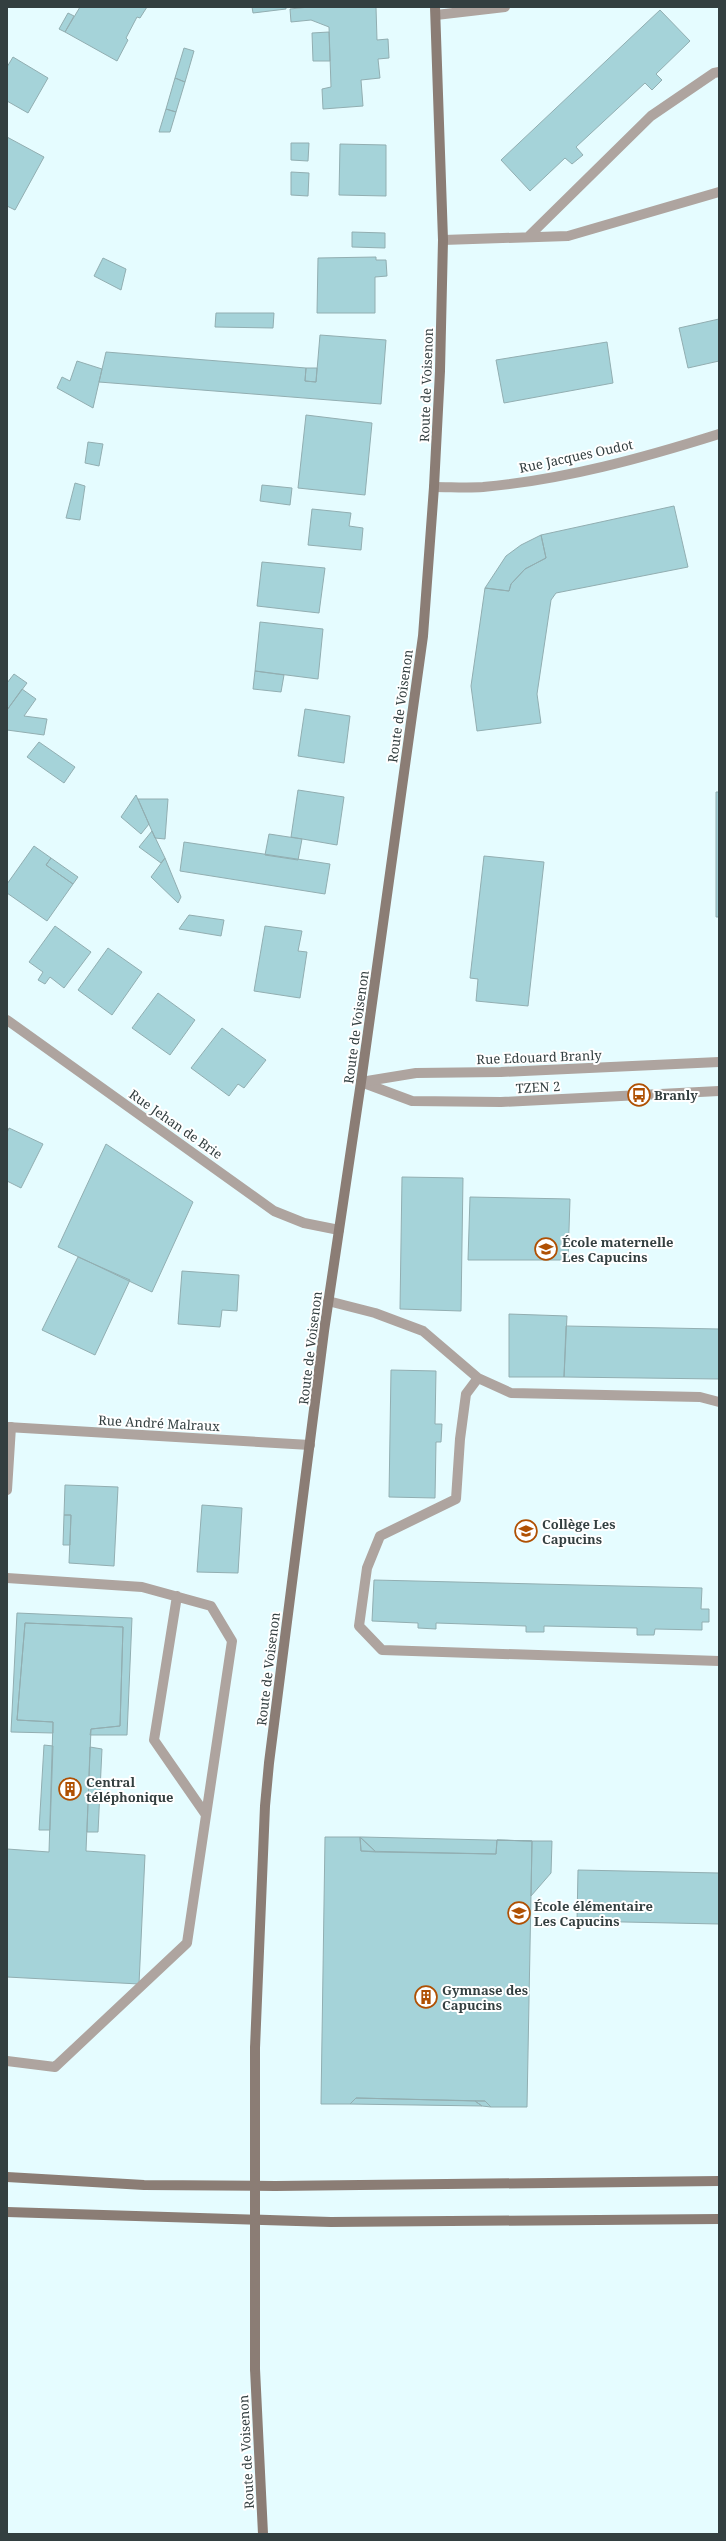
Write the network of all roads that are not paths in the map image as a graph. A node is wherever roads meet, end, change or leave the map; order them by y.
1 (505, 7) edge
2 (436, 11) edge
3 (719, 72) edge
4 (719, 192) edge
5 (528, 237) junction
6 (443, 240) junction
7 (719, 434) edge
8 (434, 487) junction
9 (7, 1020) edge
10 (719, 1062) edge
11 (361, 1082) junction
12 (719, 1091) edge
13 (339, 1230) junction
14 (328, 1301) junction
15 (478, 1378) junction
16 (719, 1402) edge
17 (9, 1427) edge
18 (310, 1445) junction
19 (7, 1490) edge
20 (7, 1578) edge
21 (177, 1596) junction
22 (719, 1661) edge
23 (206, 1815) junction
24 (7, 2061) edge
25 (7, 2177) edge
26 (719, 2181) edge
27 (7, 2212) edge
28 (719, 2219) edge
29 (263, 2534) edge

1 - 2 street
2 - 6 street, Route de Voisenon
3 - 5 street
4 - 5 street
5 - 6 street
6 - 8 street, Route de Voisenon
7 - 8 street, Rue Jacques Oudot
8 - 11 street, Route de Voisenon
9 - 13 street, Rue Jehan de Brie
10 - 11 street, Rue Edouard Branly
11 - 12 street, TZEN 2
11 - 13 street, Route de Voisenon
13 - 14 street, Route de Voisenon
14 - 15 street
14 - 18 street, Route de Voisenon
15 - 16 street
15 - 22 street
17 - 18 street, Rue André Malraux
17 - 19 street
18 - 29 street, Route de Voisenon, bridge
20 - 21 street
21 - 23 street
21 - 23 street
23 - 24 street
25 - 26 street
27 - 28 street

